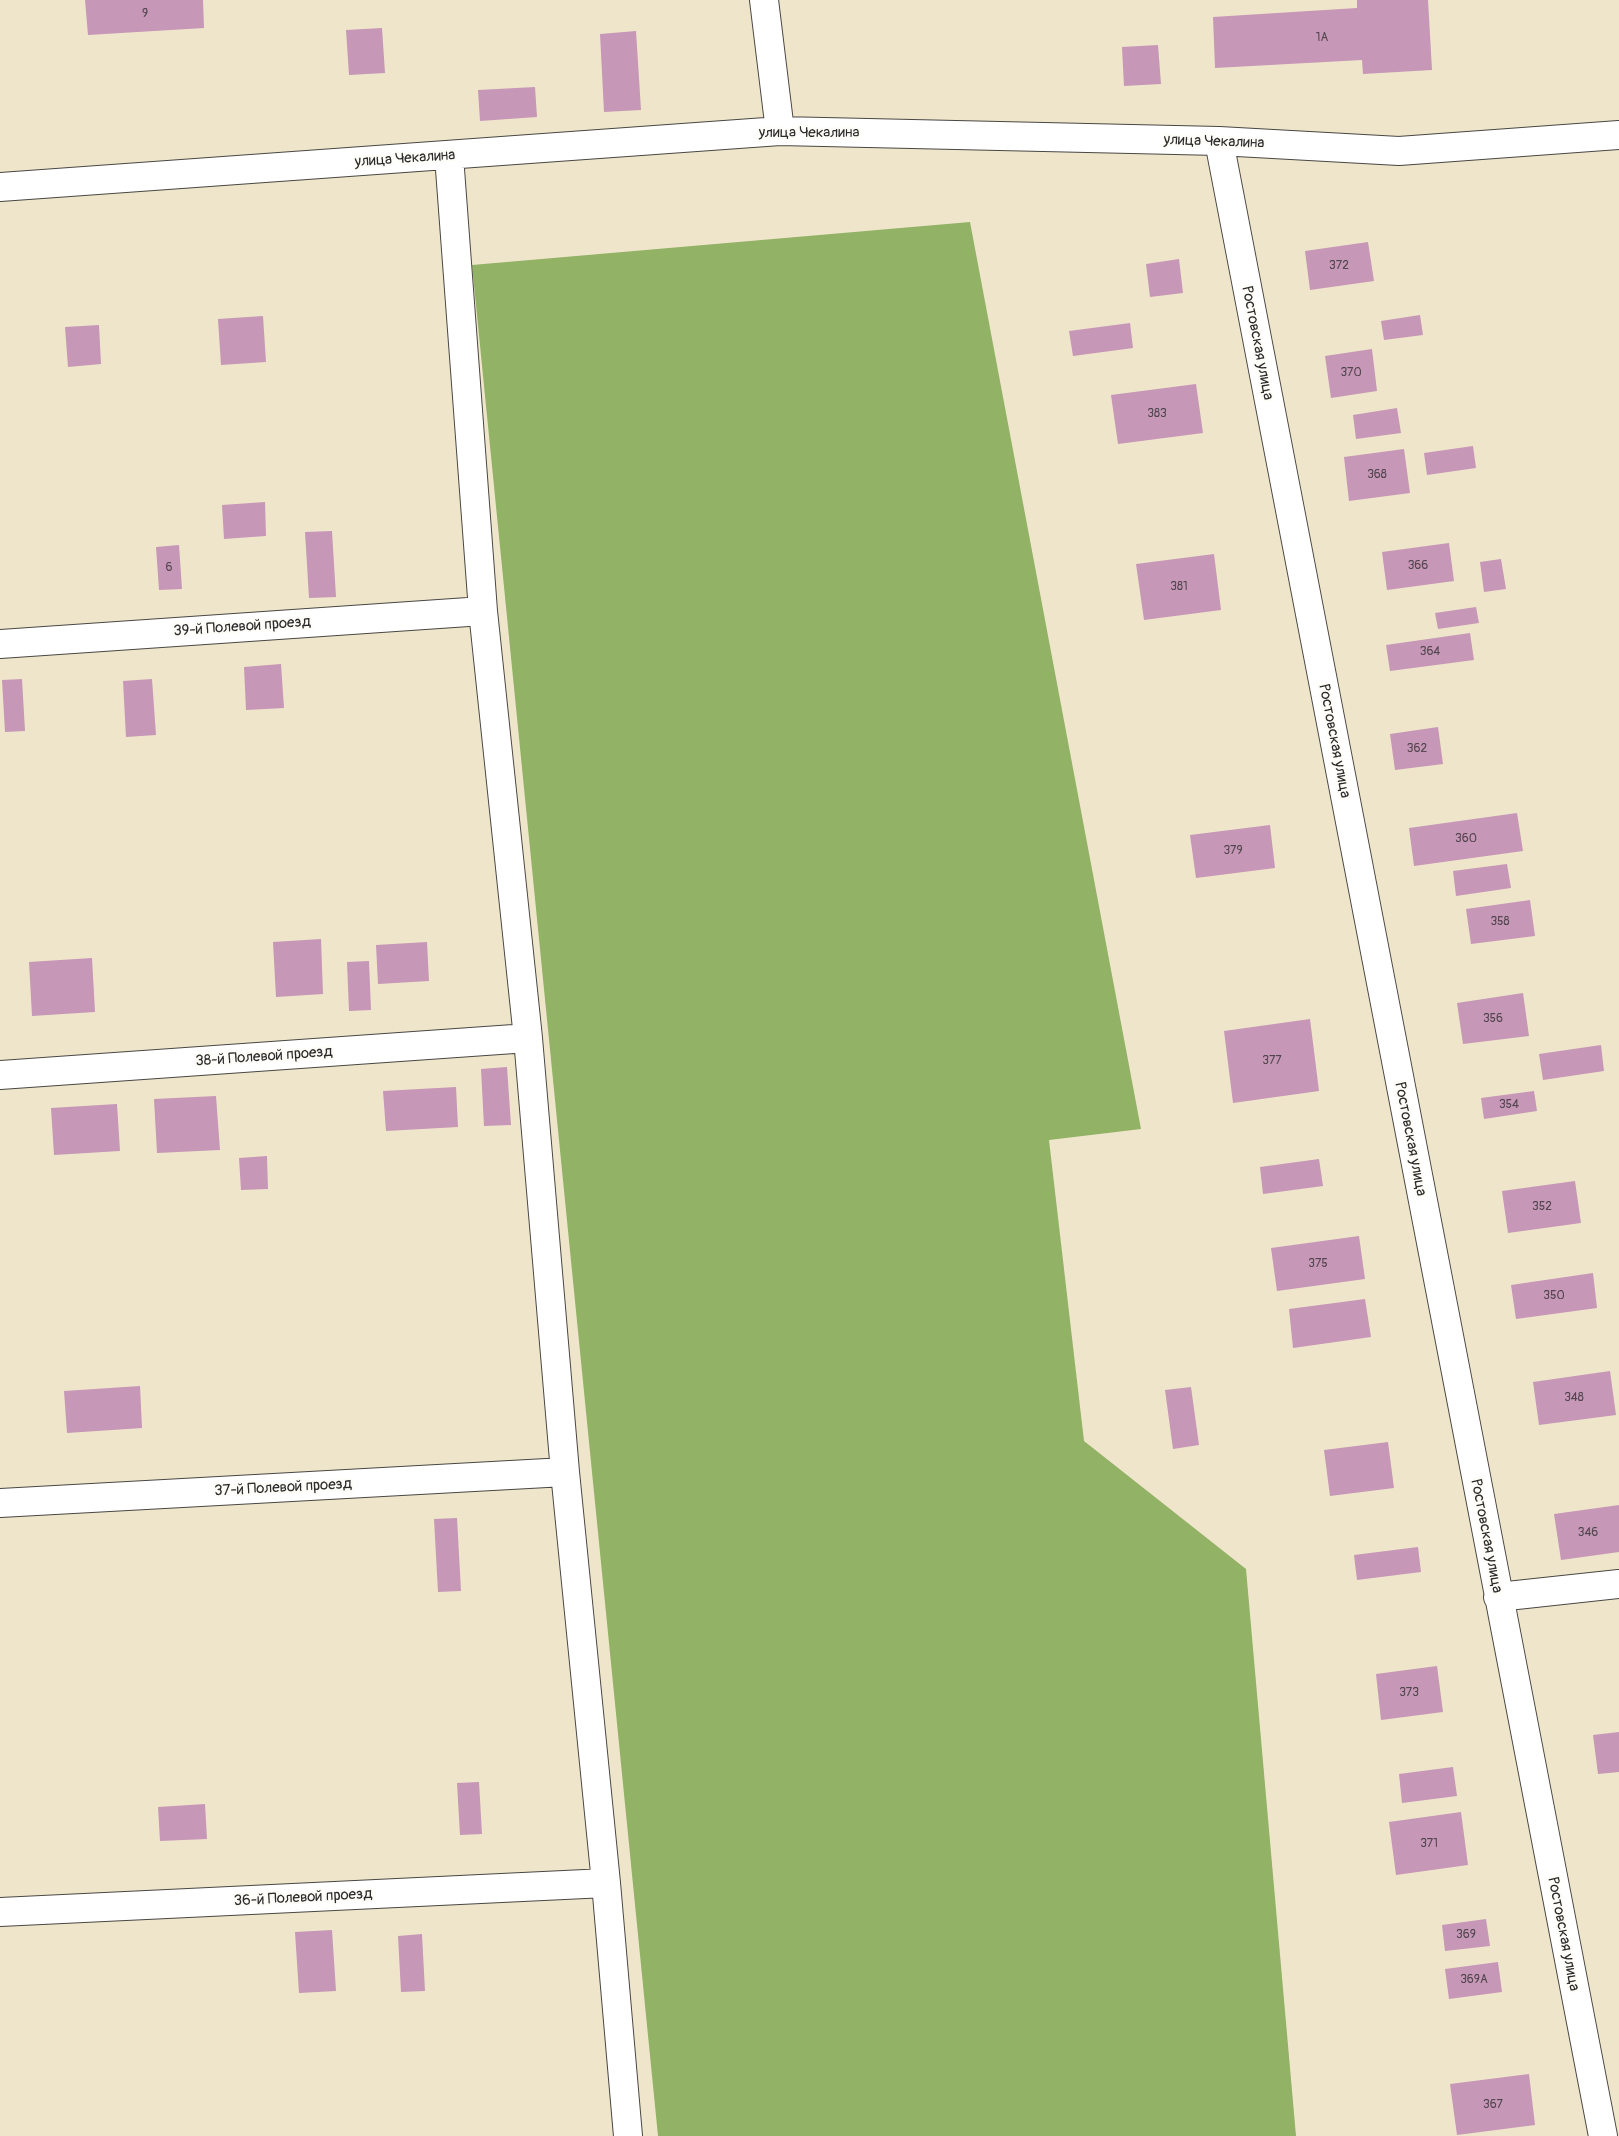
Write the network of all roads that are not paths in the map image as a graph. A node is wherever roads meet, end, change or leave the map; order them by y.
1 (764, 0) edge
2 (780, 131) junction
3 (1619, 135) edge
4 (1218, 141) junction
5 (449, 156) junction
6 (0, 187) edge
7 (483, 612) junction
8 (0, 644) edge
9 (528, 1038) junction
10 (0, 1075) edge
11 (565, 1472) junction
12 (0, 1504) edge
13 (1619, 1584) edge
14 (1498, 1597) junction
15 (606, 1883) junction
16 (0, 1912) edge
17 (628, 2136) edge
18 (1603, 2136) edge

1 - 2 street
2 - 4 street, улица Чекалина
2 - 5 street, улица Чекалина
3 - 4 street, улица Чекалина
4 - 14 street, Ростовская улица
5 - 6 street, улица Чекалина
5 - 7 street
7 - 8 street, 39-й Полевой проезд
7 - 9 street
9 - 10 street, 38-й Полевой проезд
9 - 11 street
11 - 12 street, 37-й Полевой проезд
11 - 15 street
13 - 14 street
14 - 18 street, Ростовская улица
15 - 16 street, 36-й Полевой проезд
15 - 17 street

